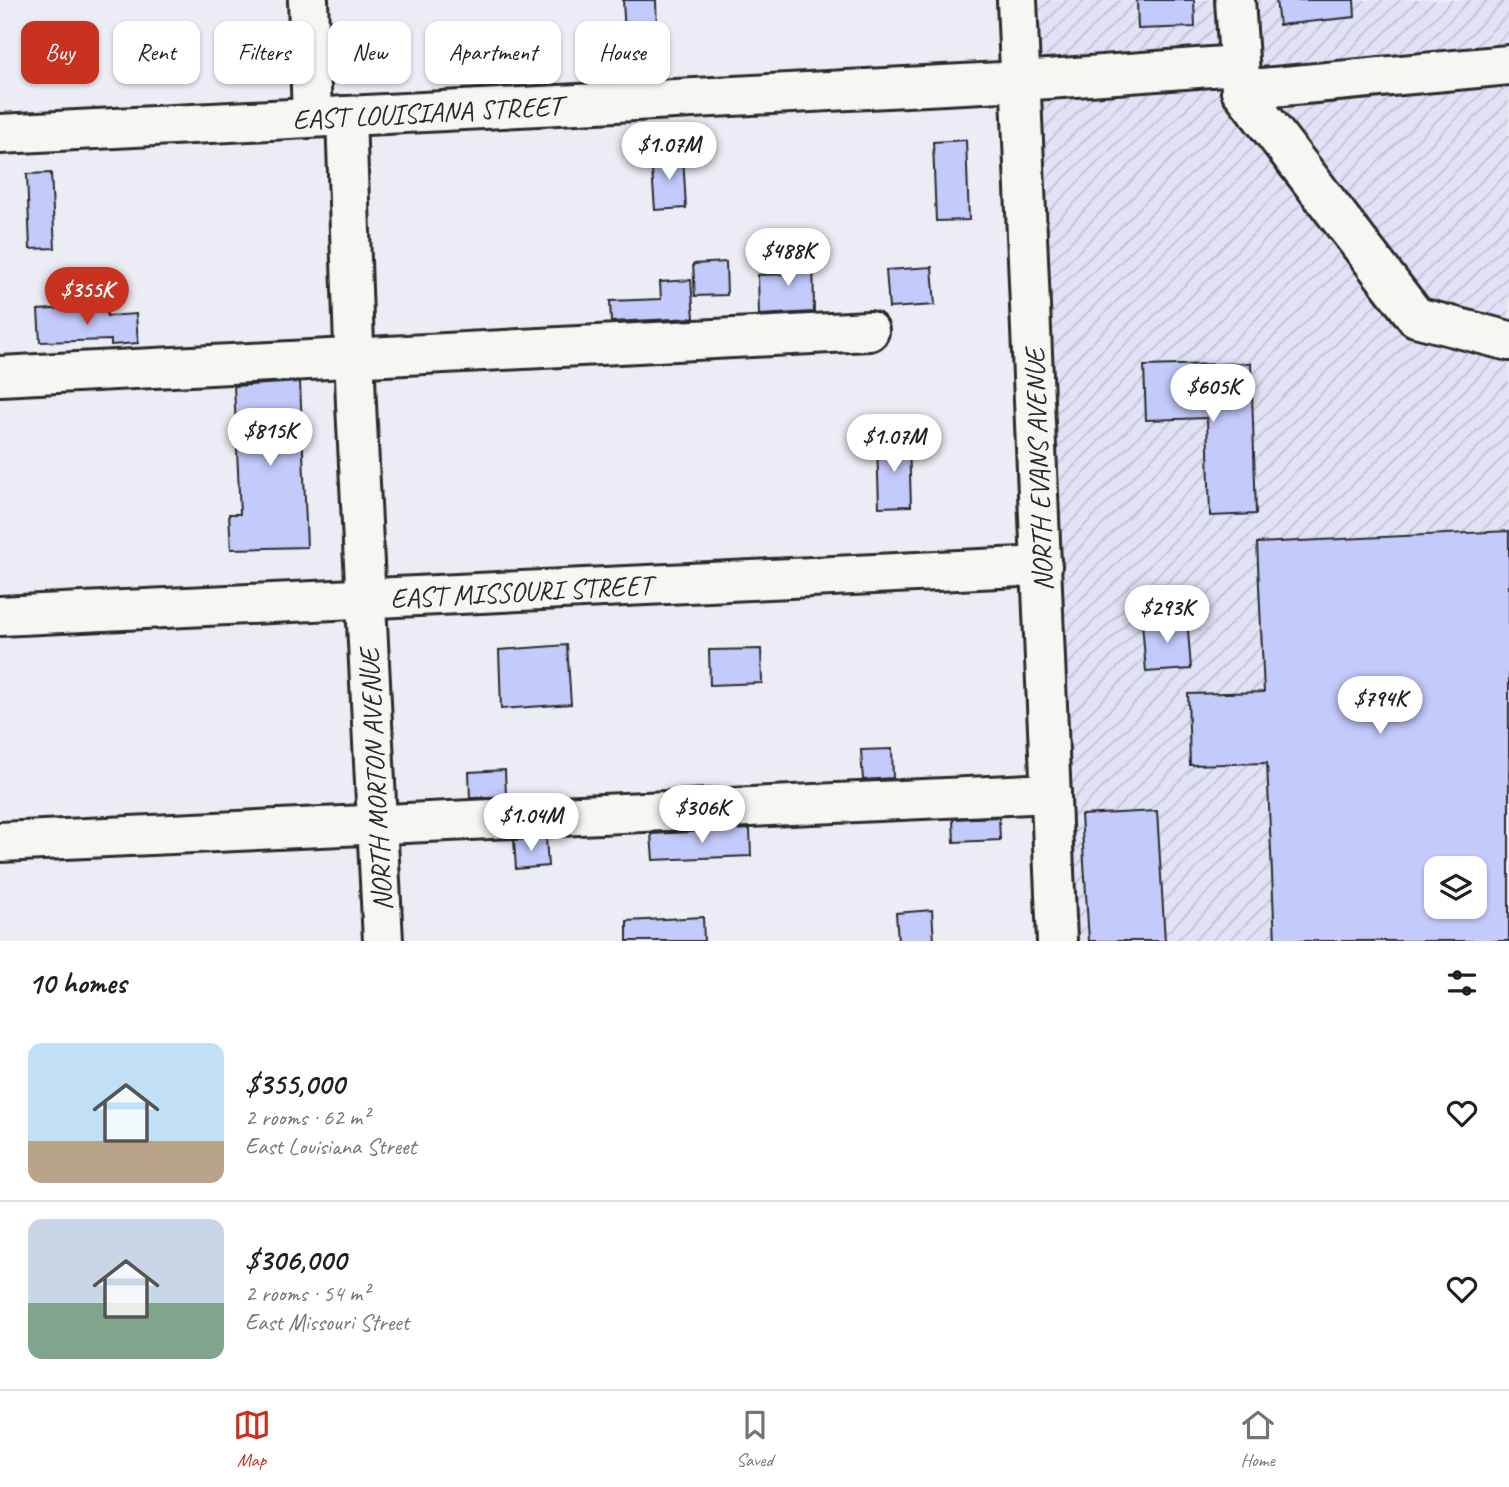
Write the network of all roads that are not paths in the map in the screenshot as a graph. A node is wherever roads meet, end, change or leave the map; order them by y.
1 (308, 0) edge
2 (1017, 0) edge
3 (1235, 0) edge
4 (1509, 65) edge
5 (1240, 78) junction
6 (1021, 81) junction
7 (329, 117) junction
8 (0, 134) edge
9 (869, 331) dead end
10 (1509, 341) edge
11 (354, 359) junction
12 (0, 376) edge
13 (1042, 566) junction
14 (365, 599) junction
15 (0, 616) edge
16 (1051, 793) junction
17 (377, 826) junction
18 (0, 842) edge
19 (383, 941) edge
20 (1057, 941) edge

1 - 7 street, NORTH MORTON AVENUE
2 - 6 street, NORTH EVANS AVENUE
3 - 5 street
4 - 5 street, EAST LOUISIANA STREET
5 - 6 street, EAST LOUISIANA STREET
5 - 10 street
6 - 7 street, EAST LOUISIANA STREET
6 - 13 street, NORTH EVANS AVENUE
7 - 8 street, EAST LOUISIANA STREET
7 - 11 street, NORTH MORTON AVENUE
9 - 11 street
11 - 12 street
11 - 14 street, NORTH MORTON AVENUE
13 - 14 street, EAST MISSOURI STREET
13 - 16 street, NORTH EVANS AVENUE
14 - 15 street, EAST MISSOURI STREET
14 - 17 street, NORTH MORTON AVENUE
16 - 17 street
16 - 20 street, NORTH EVANS AVENUE
17 - 18 street
17 - 19 street, NORTH MORTON AVENUE

